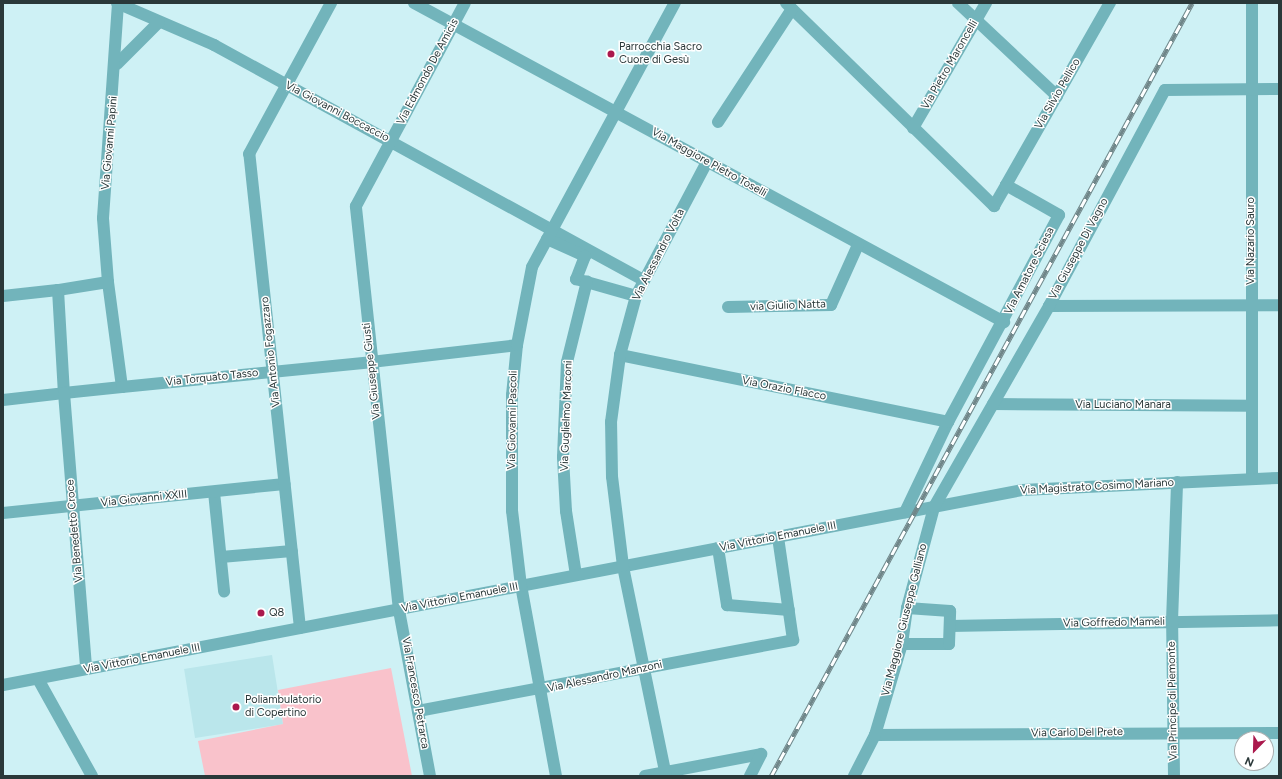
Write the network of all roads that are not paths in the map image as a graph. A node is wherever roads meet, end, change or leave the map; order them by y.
1 (118, 3) edge
2 (331, 3) edge
3 (414, 3) edge
4 (465, 3) edge
5 (675, 3) edge
6 (958, 3) edge
7 (986, 3) edge
8 (1110, 3) edge
9 (1252, 3) edge
10 (789, 6) edge
11 (976, 21) junction
12 (159, 22) junction
13 (453, 24) junction
14 (117, 64) junction
15 (287, 84) junction
16 (1250, 89) junction
17 (1279, 89) edge
18 (1057, 96) junction
19 (615, 111) junction
20 (718, 122) dead end
21 (913, 128) junction
22 (391, 141) junction
23 (707, 162) junction
24 (1006, 184) junction
25 (549, 234) junction
26 (858, 245) junction
27 (644, 280) junction
28 (587, 281) junction
29 (108, 282) junction
30 (58, 290) junction
31 (3, 296) edge
32 (636, 296) junction
33 (1252, 304) junction
34 (1279, 305) edge
35 (1049, 306) junction
36 (728, 307) dead end
37 (1004, 322) junction
38 (516, 345) junction
39 (620, 355) junction
40 (371, 362) junction
41 (273, 372) junction
42 (122, 387) junction
43 (64, 393) junction
44 (3, 400) edge
45 (993, 404) junction
46 (1252, 406) junction
47 (948, 422) junction
48 (1279, 478) edge
49 (1252, 479) junction
50 (1178, 482) junction
51 (285, 484) junction
52 (214, 492) junction
53 (73, 506) junction
54 (934, 507) junction
55 (911, 511) junction
56 (3, 513) edge
57 (778, 536) junction
58 (718, 548) junction
59 (292, 551) junction
60 (221, 557) junction
61 (624, 566) junction
62 (576, 575) junction
63 (521, 586) junction
64 (224, 591) dead end
65 (907, 608) junction
66 (399, 610) junction
67 (789, 610) junction
68 (1279, 620) edge
69 (1172, 622) junction
70 (950, 626) junction
71 (300, 628) junction
72 (902, 644) junction
73 (646, 668) junction
74 (86, 669) junction
75 (38, 679) junction
76 (3, 685) edge
77 (538, 691) junction
78 (418, 711) junction
79 (1173, 732) junction
80 (1279, 733) edge
81 (875, 735) junction
82 (665, 774) edge
83 (92, 776) edge
84 (430, 776) edge
85 (556, 776) edge
86 (645, 776) edge
87 (750, 776) edge
88 (854, 776) edge
89 (1174, 776) edge

1 - 12 street, Via Giovanni Boccaccio
1 - 14 street, Via Giovanni Papini
2 - 15 street, Via Antonio Fogazzaro
3 - 13 street, Via Maggiore Pietro Toselli
4 - 13 street, Via Edmondo De Amicis
5 - 19 street, Via Giovanni Pascoli
6 - 11 street
7 - 11 street, Via Pietro Maroncelli
8 - 18 street, Via Silvio Pellico
9 - 16 street, Via Nazario Sauro
10 - 20 street
10 - 21 street
11 - 18 street
11 - 21 street, Via Pietro Maroncelli
12 - 14 street
12 - 15 street, Via Giovanni Boccaccio
13 - 19 street, Via Maggiore Pietro Toselli
13 - 22 street, Via Edmondo De Amicis
14 - 29 street, Via Giovanni Papini
15 - 22 street, Via Giovanni Boccaccio
15 - 41 street, Via Antonio Fogazzaro
16 - 17 street, Via Giuseppe Di Vagno
16 - 33 street, Via Nazario Sauro
16 - 35 street, Via Giuseppe Di Vagno
18 - 24 street, Via Silvio Pellico
19 - 23 street, Via Maggiore Pietro Toselli
19 - 25 street, Via Giovanni Pascoli
21 - 24 street
22 - 25 street, Via Giovanni Boccaccio
22 - 40 street, Via Giuseppe Giusti
23 - 26 street, Via Maggiore Pietro Toselli
23 - 27 street, Via Alessandro Volta
24 - 37 street, Via Amatore Sciesa
25 - 27 street
25 - 28 street
25 - 38 street, Via Giovanni Pascoli
26 - 36 street, via Giulio Natta
26 - 37 street, Via Maggiore Pietro Toselli
27 - 32 street, Via Alessandro Volta
28 - 32 street
28 - 62 street, Via Guglielmo Marconi
29 - 30 street
29 - 42 street, Via Giovanni Papini
30 - 31 street
30 - 43 street, Via Benedetto Croce
32 - 39 street, Via Alessandro Volta
33 - 34 street
33 - 35 street
33 - 46 street, Via Nazario Sauro
35 - 45 street, Via Giuseppe Di Vagno
37 - 47 street, Via Amatore Sciesa
38 - 40 street, Via Torquato Tasso
38 - 63 street, Via Giovanni Pascoli
39 - 47 street, Via Orazio Flacco
39 - 61 street, Via Alessandro Volta
40 - 41 street, Via Torquato Tasso
40 - 66 street, Via Giuseppe Giusti
41 - 42 street, Via Torquato Tasso
41 - 51 street, Via Antonio Fogazzaro
42 - 43 street, Via Torquato Tasso
43 - 44 street, Via Torquato Tasso
43 - 53 street, Via Benedetto Croce
45 - 46 street, Via Luciano Manara
45 - 54 street, Via Giuseppe Di Vagno
46 - 49 street, Via Nazario Sauro
47 - 55 street, Via Amatore Sciesa
48 - 49 street, Via Magistrato Cosimo Mariano
49 - 50 street, Via Magistrato Cosimo Mariano
50 - 54 street, Via Magistrato Cosimo Mariano
50 - 69 street, Via Principe di Piemonte
51 - 52 street, Via Giovanni XXIII
51 - 59 street, Via Antonio Fogazzaro
52 - 53 street, Via Giovanni XXIII
52 - 60 street
53 - 56 street, Via Giovanni XXIII
53 - 74 street, Via Benedetto Croce
54 - 55 street, Via Magistrato Cosimo Mariano
54 - 65 street, Via Maggiore Giuseppe Galliano
55 - 57 street, Via Vittorio Emanuele III
57 - 58 street, Via Vittorio Emanuele III
57 - 67 street
58 - 61 street, Via Vittorio Emanuele III
58 - 67 street
59 - 60 street
59 - 71 street, Via Antonio Fogazzaro
60 - 64 street
61 - 62 street, Via Vittorio Emanuele III
61 - 73 street, Via Alessandro Volta
62 - 63 street, Via Vittorio Emanuele III
63 - 66 street, Via Vittorio Emanuele III
63 - 77 street, Via Giovanni Pascoli
65 - 70 street
65 - 72 street, Via Maggiore Giuseppe Galliano
66 - 71 street, Via Vittorio Emanuele III
66 - 78 street, Via Francesco Petrarca
67 - 73 street, Via Alessandro Manzoni
68 - 69 street, Via Goffredo Mameli
69 - 70 street, Via Goffredo Mameli
69 - 79 street, Via Principe di Piemonte
70 - 72 street
71 - 74 street, Via Vittorio Emanuele III
72 - 81 street, Via Maggiore Giuseppe Galliano
73 - 77 street, Via Alessandro Manzoni
73 - 82 street, Via Alessandro Volta
74 - 75 street, Via Vittorio Emanuele III
75 - 76 street, Via Vittorio Emanuele III
75 - 83 street
77 - 78 street, Via Alessandro Manzoni
77 - 85 street, Via Giovanni Pascoli
78 - 84 street, Via Francesco Petrarca
79 - 80 street, Via Carlo Del Prete
79 - 81 street, Via Carlo Del Prete
79 - 89 street, Via Principe di Piemonte
81 - 88 street, Via Maggiore Giuseppe Galliano
82 - 86 street
82 - 87 street

